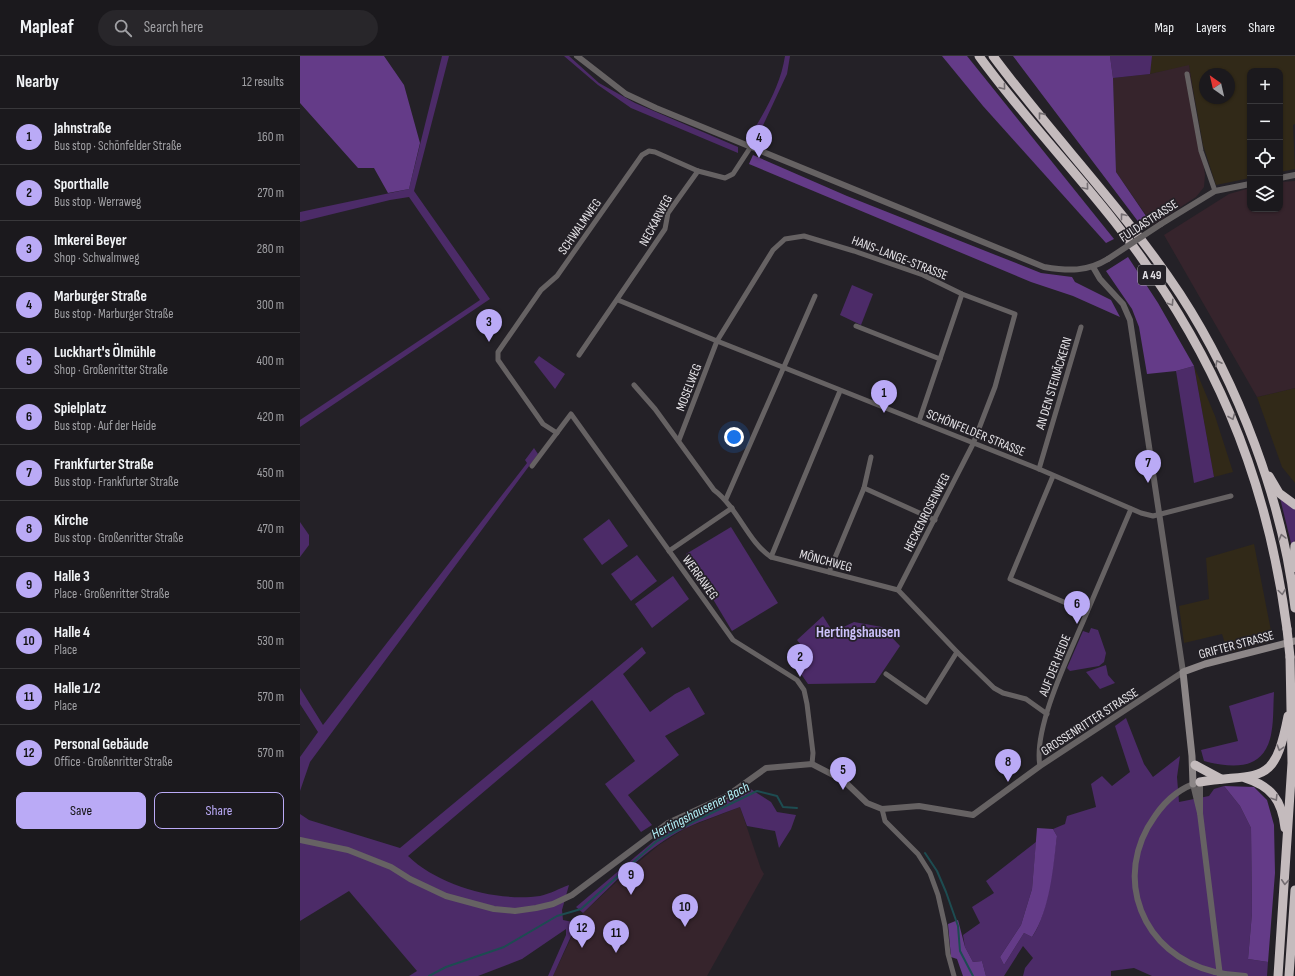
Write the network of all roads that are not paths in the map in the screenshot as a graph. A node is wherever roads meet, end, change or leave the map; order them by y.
1 (577, 56) edge
2 (979, 56) edge
3 (993, 56) edge
4 (1187, 74) dead end
5 (750, 148) junction
6 (698, 171) junction
7 (1295, 176) edge
8 (1283, 178) edge
9 (1247, 185) edge
10 (1215, 191) junction
11 (1093, 267) junction
12 (962, 294) junction
13 (815, 296) dead end
14 (618, 300) junction
15 (856, 326) dead end
16 (1082, 327) dead end
17 (717, 341) junction
18 (579, 355) dead end
19 (940, 359) junction
20 (785, 368) junction
21 (634, 385) dead end
22 (840, 391) junction
23 (919, 421) junction
24 (557, 433) junction
25 (678, 440) junction
26 (973, 444) junction
27 (1256, 450) junction
28 (871, 457) dead end
29 (532, 466) dead end
30 (1039, 469) junction
31 (1053, 476) junction
32 (864, 488) junction
33 (1231, 496) dead end
34 (726, 499) junction
35 (1295, 505) edge
36 (732, 508) junction
37 (1131, 509) junction
38 (1159, 514) junction
39 (935, 520) junction
40 (1295, 546) edge
41 (669, 551) junction
42 (771, 557) junction
43 (829, 572) junction
44 (1293, 589) junction
45 (898, 590) junction
46 (1295, 608) edge
47 (1087, 612) junction
48 (1295, 641) edge
49 (957, 652) junction
50 (1183, 672) junction
51 (886, 674) dead end
52 (1292, 697) junction
53 (1047, 714) junction
54 (1194, 760) junction
55 (812, 764) junction
56 (1040, 766) junction
57 (1243, 778) junction
58 (1221, 779) junction
59 (1196, 783) junction
60 (882, 809) junction
61 (300, 840) edge
62 (1287, 844) junction
63 (1295, 890) edge
64 (1220, 974) edge
65 (954, 976) edge
66 (1245, 976) edge
67 (1278, 976) edge
68 (1289, 976) edge

1 - 5 street, FULDASTRASSE
2 -> 52 highway, A 49, bridge
27 -> 3 highway, A 49
4 - 10 street
5 - 6 street
5 - 11 street, FULDASTRASSE
6 - 14 street, NECKARWEG
6 - 24 street, SCHWALMWEG
7 - 8 street
9 - 10 street, FULDASTRASSE
10 - 11 street, FULDASTRASSE, bridge
11 - 38 street
12 - 17 street, HANS-LANGE-STRASSE
12 - 19 street
12 - 26 street, HANS-LANGE-STRASSE
13 - 20 street
14 - 17 street, SCHÖNFELDER STRASSE
14 - 18 street, NECKARWEG
15 - 19 street
16 - 30 street, AN DEN STEINÄCKERN
17 - 20 street, SCHÖNFELDER STRASSE
17 - 25 street, MOSELWEG
19 - 23 street
20 - 22 street, SCHÖNFELDER STRASSE
20 - 34 street
21 - 25 street, MÖNCHWEG
22 - 23 street, SCHÖNFELDER STRASSE
22 - 42 street
23 - 26 street, SCHÖNFELDER STRASSE
24 - 29 street, WERRAWEG
24 - 41 street, WERRAWEG
25 - 34 street, MÖNCHWEG
26 - 30 street, SCHÖNFELDER STRASSE
26 - 39 street, HECKENROSENWEG
27 - 35 highway
44 -> 27 highway, A 49
28 - 32 street
30 - 31 street, SCHÖNFELDER STRASSE
31 - 37 street, SCHÖNFELDER STRASSE
31 - 47 street
32 - 39 street
32 - 43 street
33 - 38 street
34 - 36 street, MÖNCHWEG
36 - 41 street
36 - 42 street, MÖNCHWEG
37 - 38 street, SCHÖNFELDER STRASSE
37 - 47 street, AUF DER HEIDE
38 - 50 street
39 - 45 street, HECKENROSENWEG
40 - 44 highway
41 - 55 street, WERRAWEG
42 - 43 street, MÖNCHWEG
43 - 45 street, MÖNCHWEG
44 - 46 highway, A 49
45 - 49 street
47 - 53 street, AUF DER HEIDE
48 - 50 main road, GRIFTER STRASSE
49 - 51 street
49 - 53 street
50 - 54 main road
50 - 56 street, GROSSENRITTER STRASSE
52 -> 57 highway
52 - 62 highway, A 49
53 - 56 street, AUF DER HEIDE
54 - 58 highway
54 - 59 main road
55 - 60 street, GROSSENRITTER STRASSE
55 - 61 street
56 - 60 street, GROSSENRITTER STRASSE
57 - 58 highway
57 -> 62 highway
58 - 59 highway
59 - 64 street
59 - 64 street
60 - 65 street
62 -> 67 highway, A 49
63 - 68 highway
64 - 66 street

